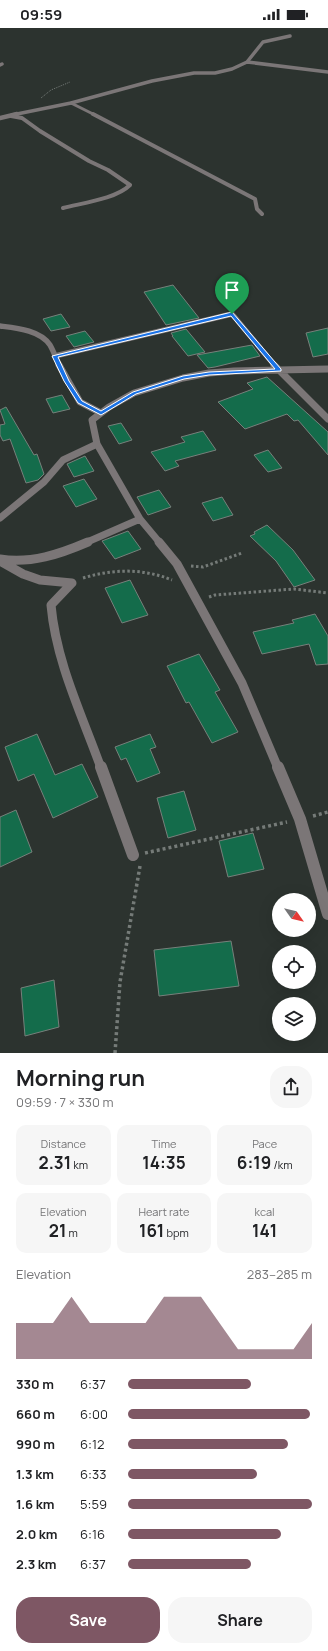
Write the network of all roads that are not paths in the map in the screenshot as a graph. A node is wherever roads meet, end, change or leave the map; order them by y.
1 (290, 36) dead end
2 (248, 62) junction
3 (328, 72) edge
4 (70, 103) junction
5 (11, 116) junction
6 (0, 118) edge
7 (63, 208) dead end
8 (262, 214) dead end
9 (0, 326) edge
10 (55, 356) junction
11 (328, 369) edge
12 (279, 370) junction
13 (101, 413) junction
14 (328, 419) edge
15 (97, 444) junction
16 (0, 518) edge
17 (140, 519) junction
18 (0, 560) edge
19 (133, 855) dead end
20 (328, 914) edge

1 - 2 street
2 - 3 street
2 - 4 street
4 - 5 street
4 - 8 lane
5 - 6 street
5 - 7 lane
9 - 10 street
10 - 12 street
10 - 13 street
11 - 12 street
12 - 13 street
12 - 14 street
13 - 15 street
15 - 16 street
15 - 17 street
17 - 18 street
17 - 20 street
18 - 19 street

